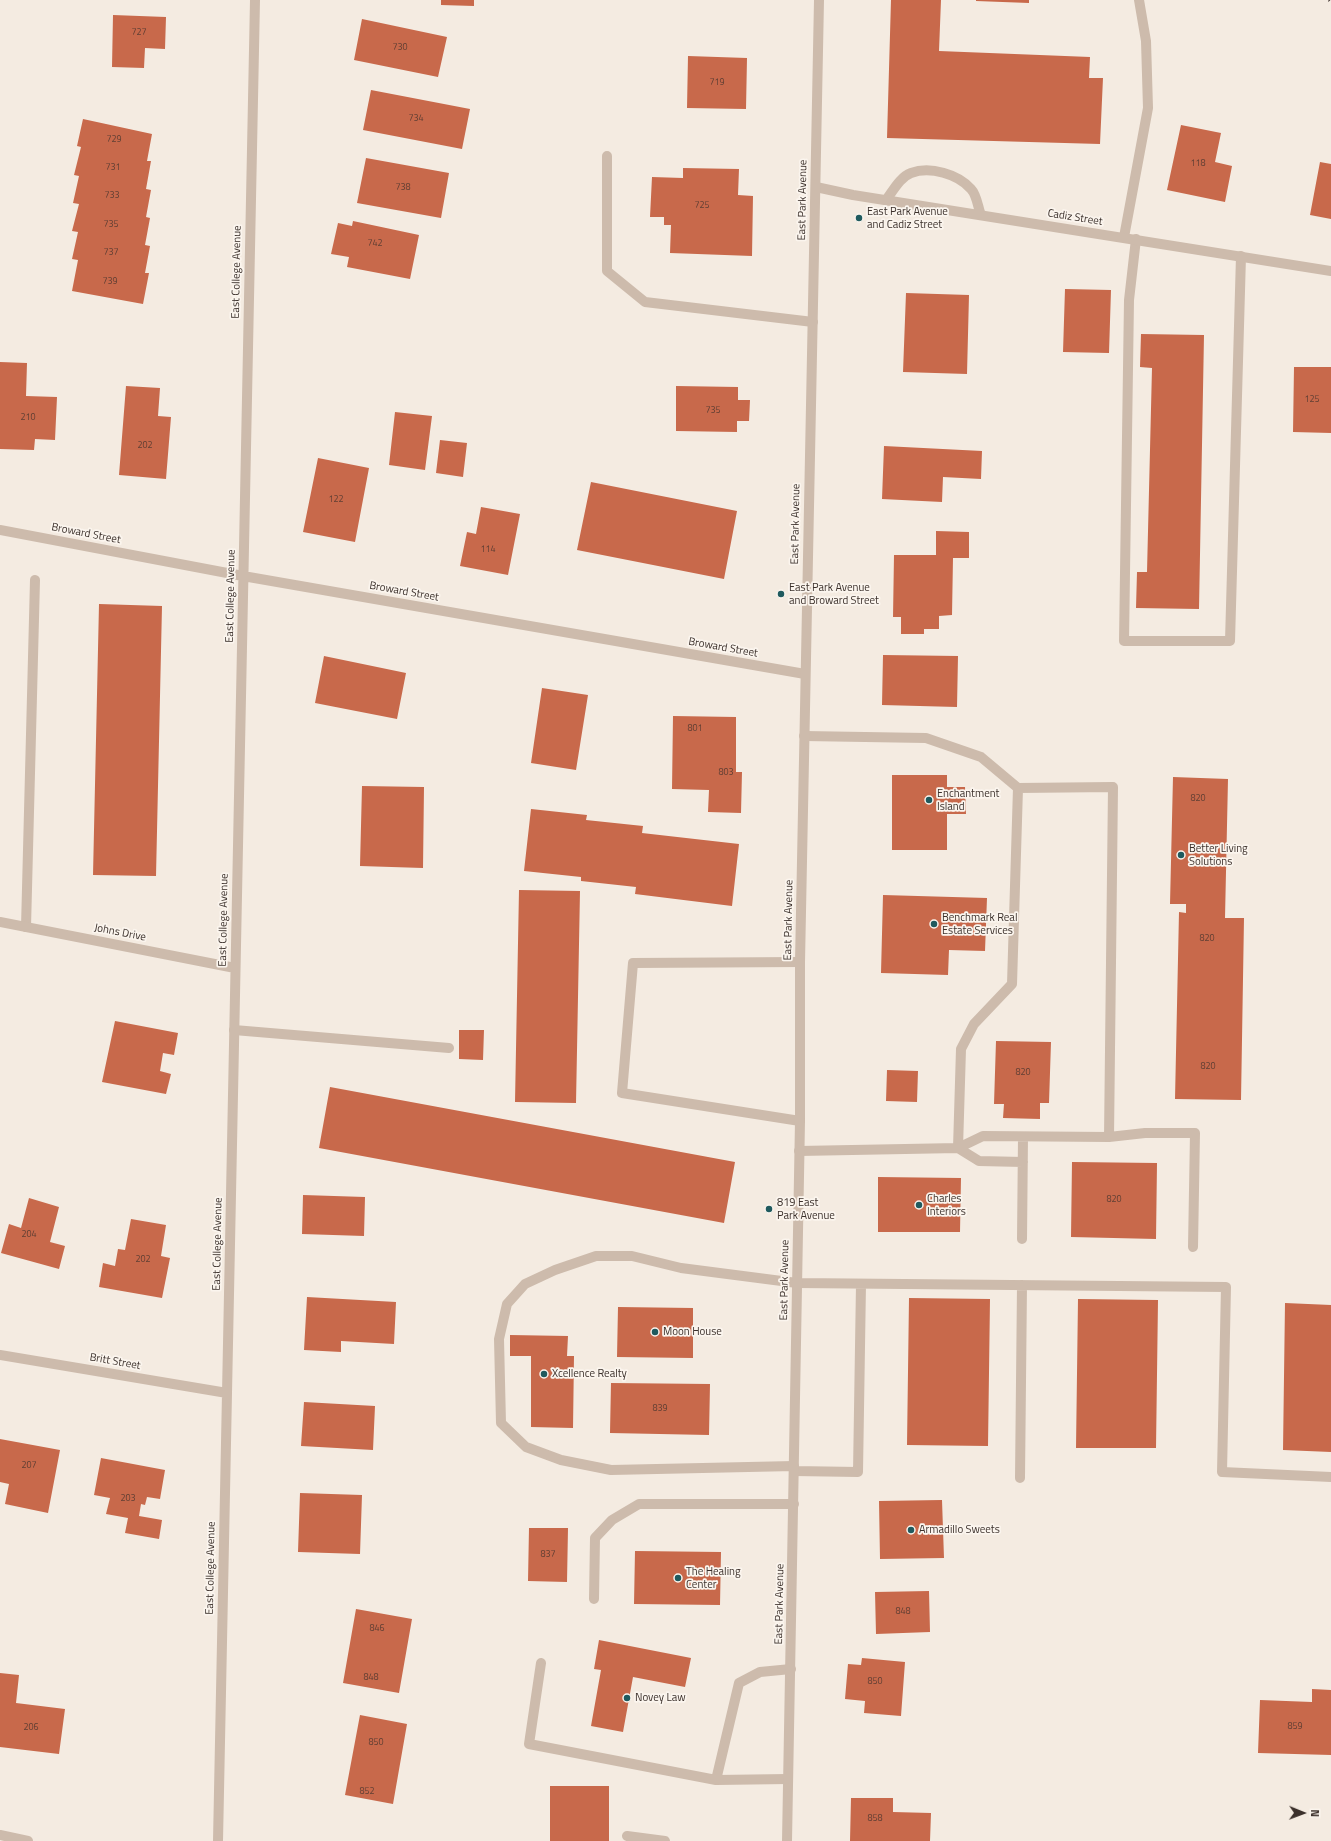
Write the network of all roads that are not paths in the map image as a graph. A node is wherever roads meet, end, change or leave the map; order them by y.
1 (255, 0) edge
2 (819, 0) edge
3 (1140, 0) edge
4 (607, 156) dead end
5 (816, 187) junction
6 (886, 200) junction
7 (981, 215) junction
8 (1124, 237) junction
9 (1136, 239) junction
10 (1241, 256) junction
11 (1331, 271) edge
12 (813, 322) junction
13 (0, 530) edge
14 (243, 576) junction
15 (35, 580) dead end
16 (805, 674) junction
17 (804, 736) junction
18 (1018, 788) junction
19 (0, 922) edge
20 (26, 927) junction
21 (800, 962) junction
22 (235, 968) junction
23 (234, 1030) junction
24 (449, 1048) dead end
25 (800, 1121) junction
26 (1023, 1136) junction
27 (1109, 1137) junction
28 (958, 1148) junction
29 (799, 1151) junction
30 (1023, 1162) junction
31 (1022, 1239) dead end
32 (1193, 1247) dead end
33 (797, 1283) junction
34 (861, 1284) junction
35 (1022, 1285) junction
36 (0, 1355) edge
37 (227, 1393) junction
38 (794, 1468) junction
39 (1331, 1477) edge
40 (1020, 1478) dead end
41 (794, 1504) junction
42 (594, 1599) dead end
43 (541, 1663) dead end
44 (791, 1669) junction
45 (788, 1779) junction
46 (716, 1780) junction
47 (0, 1835) edge
48 (627, 1836) dead end
49 (28, 1841) edge
50 (218, 1841) edge
51 (665, 1841) edge
52 (787, 1841) edge

1 - 14 street, East College Avenue
2 - 5 street, East Park Avenue
3 - 8 street
4 - 12 street
5 - 6 street, Cadiz Street
5 - 12 street, East Park Avenue
6 - 7 street, Cadiz Street
6 - 7 street
7 - 8 street, Cadiz Street
8 - 9 street, Cadiz Street
9 - 10 street, Cadiz Street
9 - 10 street
10 - 11 street, Cadiz Street
12 - 16 street, East Park Avenue
13 - 14 street, Broward Street
14 - 16 street, Broward Street
14 - 22 street, East College Avenue
15 - 20 street
16 - 17 street, East Park Avenue
17 - 18 street
17 - 21 street, East Park Avenue
18 - 27 street
18 - 28 street
19 - 20 street, Johns Drive
20 - 22 street, Johns Drive
21 - 25 street, East Park Avenue
21 - 25 street
22 - 23 street, East College Avenue
23 - 24 street
23 - 37 street, East College Avenue
25 - 29 street, East Park Avenue
26 - 27 street
26 - 28 street
26 - 30 street
27 - 32 street
28 - 29 street
28 - 30 street
29 - 33 street, East Park Avenue
30 - 31 street
33 - 34 street
33 - 38 street, East Park Avenue
33 - 38 street
34 - 35 street
34 - 38 street
35 - 39 street
35 - 40 street
36 - 37 street, Britt Street
37 - 50 street, East College Avenue
38 - 41 street, East Park Avenue
41 - 42 street
41 - 44 street, East Park Avenue
43 - 46 street
44 - 45 street, East Park Avenue
44 - 46 street
45 - 46 street
45 - 52 street, East Park Avenue
47 - 49 street
48 - 51 street

